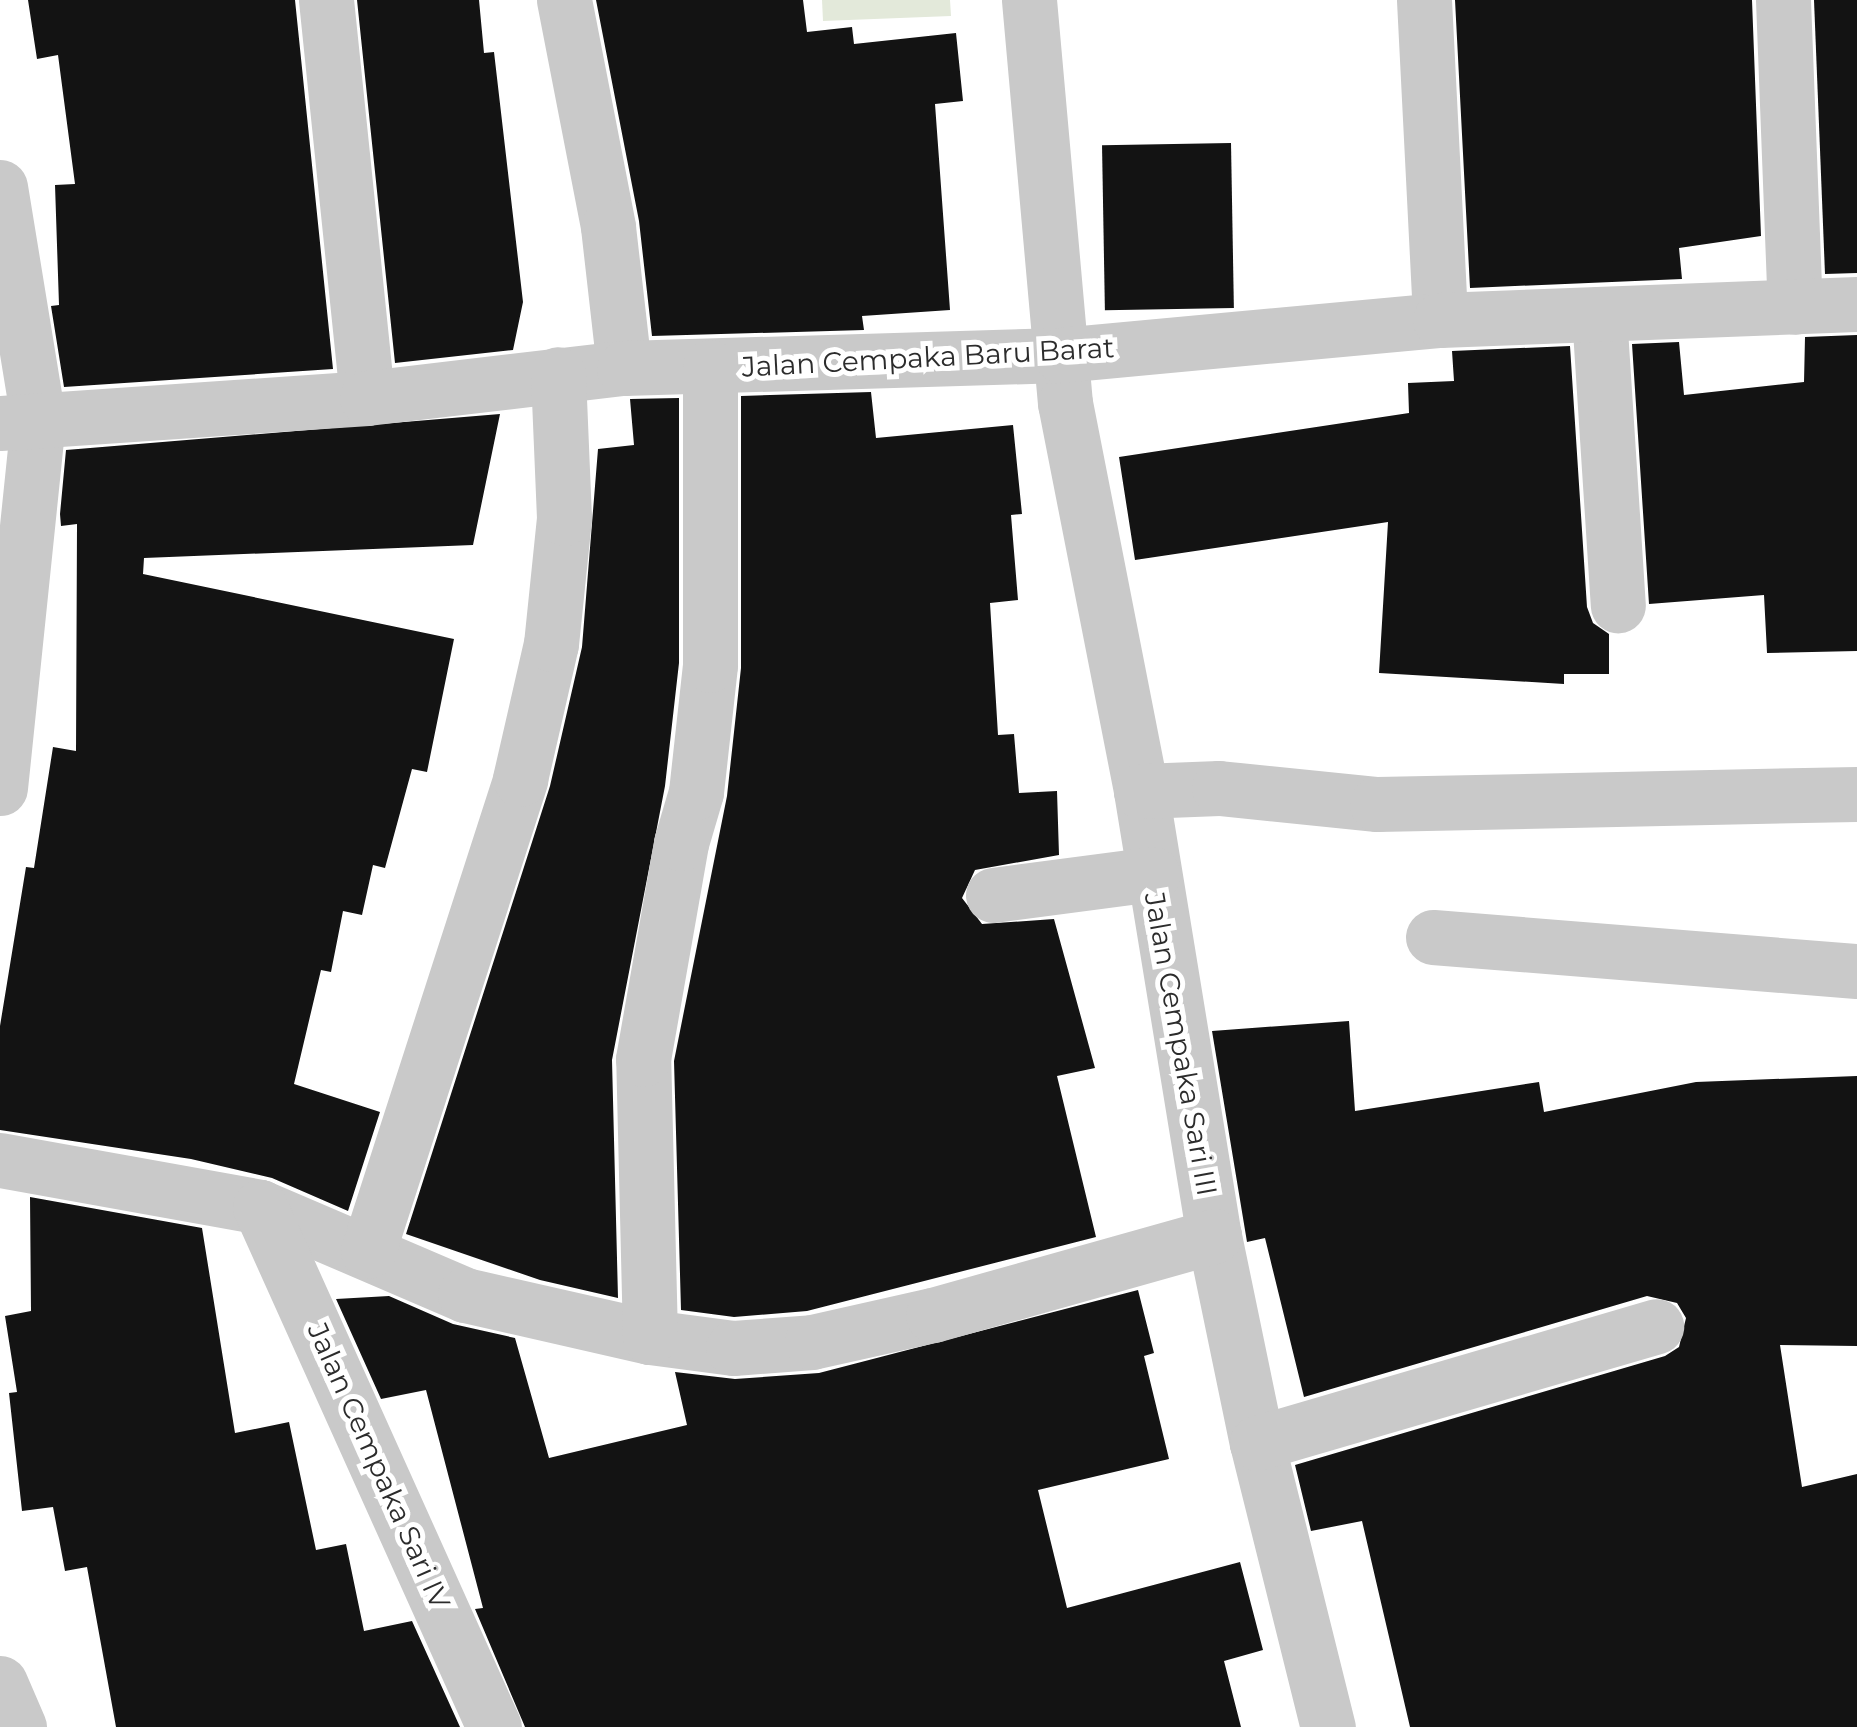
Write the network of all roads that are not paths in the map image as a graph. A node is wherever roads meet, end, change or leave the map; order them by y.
1 (326, 0) edge
2 (564, 0) edge
3 (1029, 0) edge
4 (1424, 0) edge
5 (1783, 0) edge
6 (0, 187) edge
7 (1857, 304) edge
8 (1794, 307) junction
9 (1600, 314) junction
10 (1440, 320) junction
11 (1061, 355) junction
12 (624, 368) junction
13 (710, 368) junction
14 (558, 374) junction
15 (367, 398) junction
16 (19, 422) edge
17 (1618, 605) dead end
18 (0, 788) edge
19 (1140, 791) junction
20 (1857, 794) edge
21 (1152, 874) junction
22 (993, 895) dead end
23 (1433, 937) dead end
24 (1857, 972) edge
25 (0, 1160) edge
26 (260, 1207) junction
27 (1214, 1236) junction
28 (368, 1251) junction
29 (1656, 1326) dead end
30 (650, 1338) junction
31 (1257, 1443) junction
32 (0, 1683) edge
33 (19, 1727) edge
34 (494, 1727) edge
35 (1328, 1727) edge

1 - 15 street
2 - 12 street
3 - 11 street, Jalan Cempaka Sari III
4 - 10 street
5 - 8 street
6 - 16 street
7 - 8 street, Jalan Cempaka Baru Barat
8 - 9 street, Jalan Cempaka Baru Barat
9 - 10 street, Jalan Cempaka Baru Barat
9 - 17 street
10 - 11 street, Jalan Cempaka Baru Barat
11 - 13 street, Jalan Cempaka Baru Barat
11 - 19 street, Jalan Cempaka Sari III
12 - 13 street, Jalan Cempaka Baru Barat
12 - 14 street, Jalan Cempaka Baru Barat
13 - 30 street
14 - 15 street, Jalan Cempaka Baru Barat
14 - 28 street
15 - 16 street, Jalan Cempaka Baru Barat
16 - 18 street
19 - 20 street
19 - 21 street, Jalan Cempaka Sari III
21 - 22 street
21 - 27 street, Jalan Cempaka Sari III
23 - 24 street
25 - 26 street
26 - 28 street
26 - 34 street, Jalan Cempaka Sari IV
27 - 30 street
27 - 31 street, Jalan Cempaka Sari III
28 - 30 street
29 - 31 street
31 - 35 street, Jalan Cempaka Sari III
32 - 33 street

